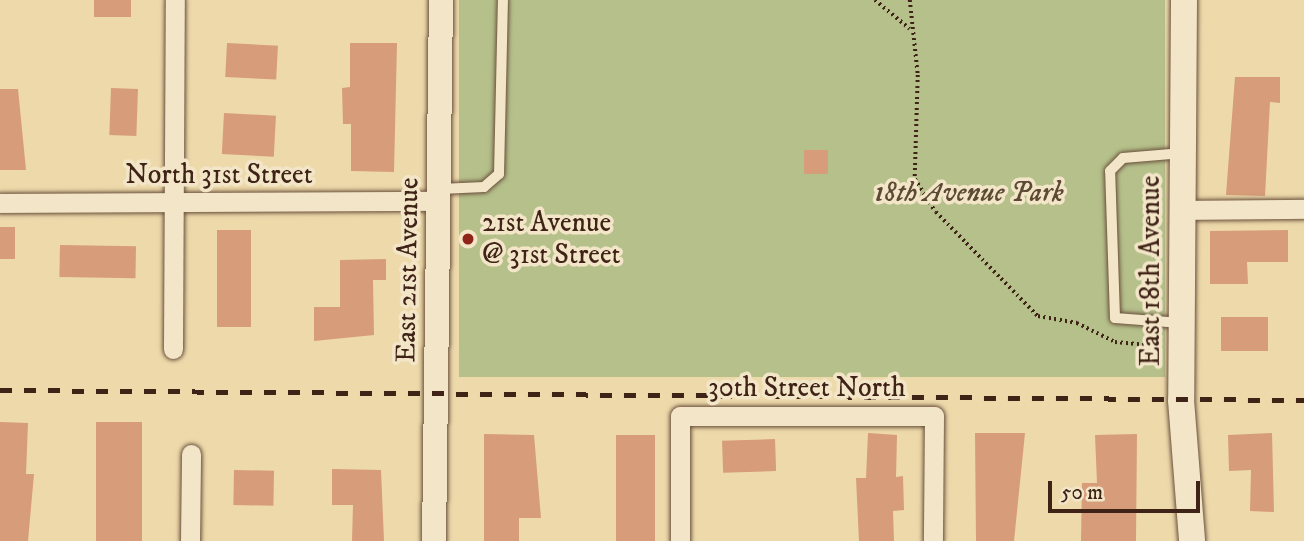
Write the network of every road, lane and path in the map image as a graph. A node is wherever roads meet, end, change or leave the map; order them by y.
1 (175, 0) edge
2 (441, 0) edge
3 (503, 0) edge
4 (875, 0) edge
5 (910, 0) edge
6 (1184, 0) edge
7 (910, 29) junction
8 (1183, 153) junction
9 (439, 195) junction
10 (0, 203) edge
11 (175, 204) junction
12 (1304, 209) edge
13 (1183, 210) junction
14 (1182, 323) junction
15 (1159, 346) dead end
16 (173, 349) dead end
17 (191, 454) dead end
18 (1190, 539) edge
19 (190, 541) edge
20 (434, 541) edge
21 (680, 541) edge
22 (933, 541) edge

1 - 11 street
2 - 9 street, East 21st Avenue
3 - 9 lane
4 - 7 path
5 - 7 path
6 - 8 main road, East 18th Avenue
7 - 15 path
8 - 13 main road, East 18th Avenue
8 - 14 lane
9 - 11 street, North 31st Street
9 - 20 street, East 21st Avenue
10 - 11 street, North 31st Street
11 - 16 street
12 - 13 street
13 - 14 main road, East 18th Avenue
14 - 18 main road, East 18th Avenue
17 - 19 street
21 - 22 street, 30th Street North

